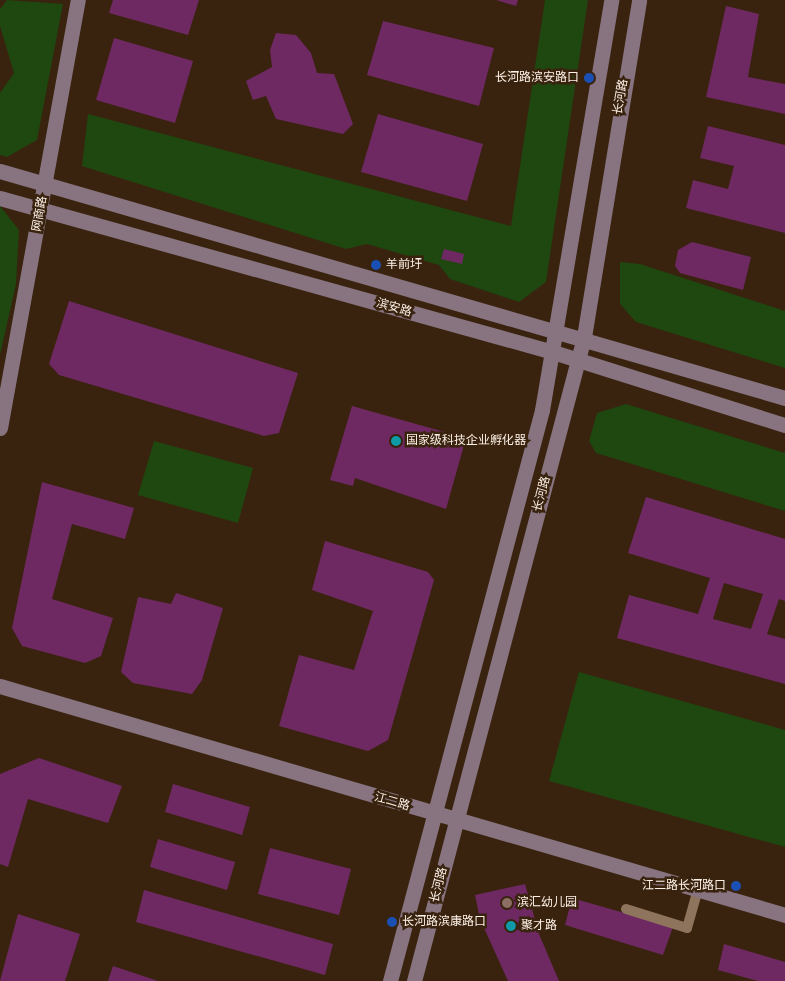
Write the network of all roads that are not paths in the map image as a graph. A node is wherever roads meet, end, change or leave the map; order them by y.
1 (78, 0) edge
2 (611, 0) edge
3 (639, 0) edge
4 (0, 171) edge
5 (46, 183) junction
6 (0, 198) edge
7 (41, 210) junction
8 (557, 329) junction
9 (584, 337) junction
10 (553, 352) junction
11 (578, 360) junction
12 (785, 398) edge
13 (785, 425) edge
14 (0, 428) edge
15 (0, 686) edge
16 (434, 814) junction
17 (455, 819) junction
18 (698, 889) junction
19 (626, 909) dead end
20 (785, 915) edge
21 (390, 981) edge
22 (414, 981) edge

1 - 5 main road, 网商路
2 - 8 main road, 长河路
3 - 9 main road, 长河路
4 - 5 main road, 滨安路
5 - 7 main road, 网商路
5 - 8 main road, 滨安路
6 - 7 main road, 滨安路
7 - 10 main road, 滨安路
7 - 14 main road, 网商路
8 - 9 main road, 滨安路
8 - 10 main road, 长河路
9 - 11 main road, 长河路
9 - 12 main road, 滨安路
10 - 11 main road, 滨安路
10 - 16 main road, 长河路
11 - 13 main road, 滨安路
11 - 17 main road, 长河路
15 - 16 main road, 江二路
16 - 17 main road, 江二路
16 - 21 main road, 长河路
17 - 18 main road, 江二路
17 - 22 main road, 长河路
18 - 19 street
18 - 20 main road, 江二路

